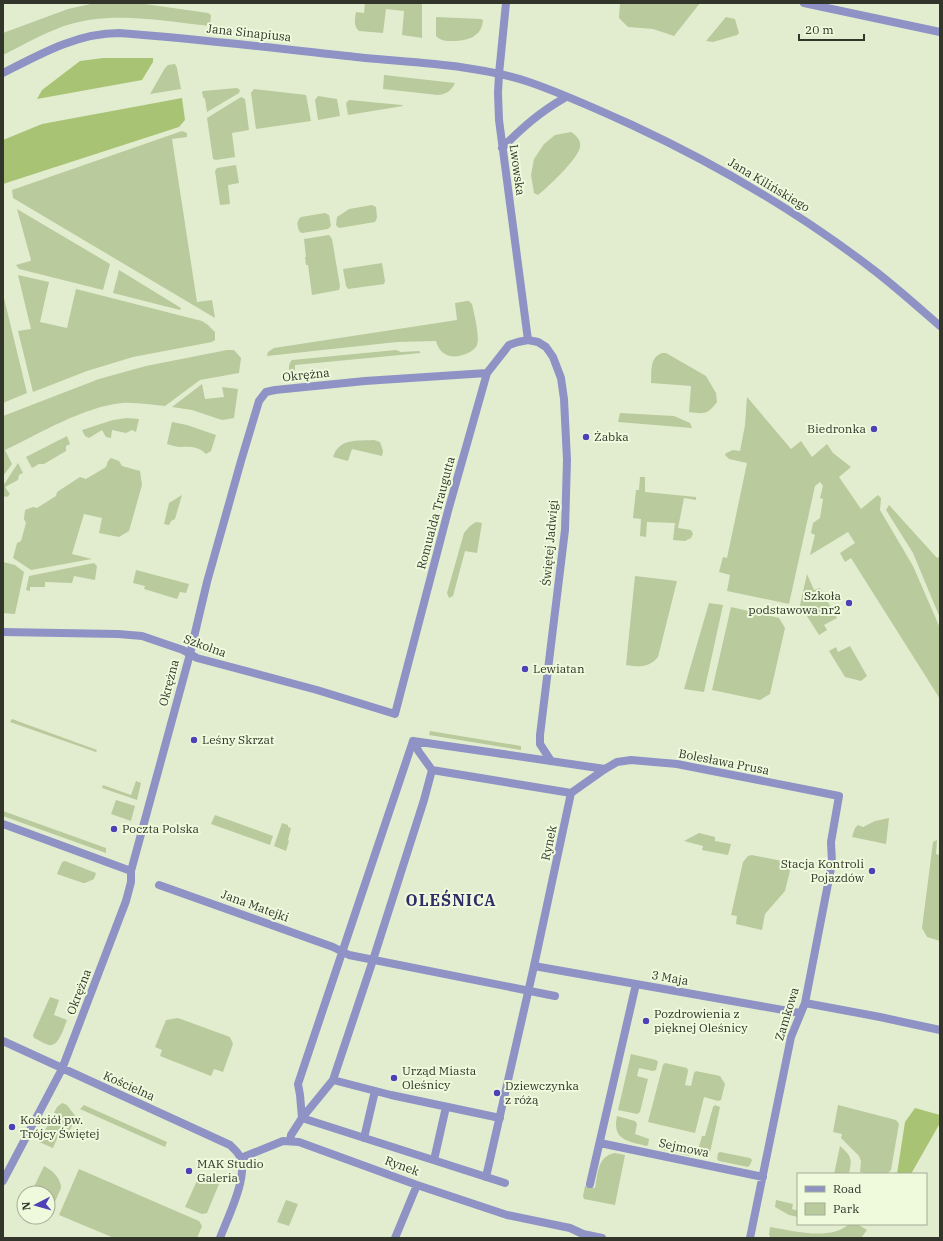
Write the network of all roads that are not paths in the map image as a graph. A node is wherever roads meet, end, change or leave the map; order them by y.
1 (506, 3) edge
2 (804, 3) edge
3 (940, 32) edge
4 (3, 73) edge
5 (500, 74) junction
6 (566, 97) junction
7 (502, 148) junction
8 (940, 326) edge
9 (528, 340) junction
10 (487, 373) junction
11 (3, 632) edge
12 (190, 654) junction
13 (394, 714) joint
14 (413, 740) junction
15 (551, 761) junction
16 (605, 769) junction
17 (432, 770) junction
18 (571, 793) junction
19 (839, 796) joint
20 (3, 824) edge
21 (131, 871) junction
22 (159, 884) dead end
23 (341, 952) junction
24 (373, 960) junction
25 (534, 966) junction
26 (636, 984) junction
27 (529, 991) junction
28 (555, 996) dead end
29 (805, 1003) junction
30 (800, 1013) junction
31 (940, 1030) edge
32 (3, 1041) edge
33 (62, 1069) junction
34 (333, 1080) junction
35 (375, 1091) junction
36 (446, 1106) junction
37 (302, 1118) junction
38 (500, 1118) junction
39 (364, 1138) junction
40 (290, 1140) junction
41 (600, 1143) junction
42 (241, 1158) junction
43 (434, 1160) junction
44 (486, 1177) junction
45 (763, 1177) junction
46 (3, 1181) edge
47 (505, 1183) dead end
48 (590, 1184) dead end
49 (417, 1185) junction
50 (220, 1238) edge
51 (396, 1238) edge
52 (602, 1238) edge
53 (750, 1238) edge

1 - 5 street, Lwowska
2 - 3 street
4 - 5 street, Jana Sinapiusa
5 - 6 street, Jana Kilińskiego
5 - 7 street, Lwowska
6 - 7 street
6 - 8 street, Jana Kilińskiego
7 - 9 street, Lwowska
9 - 10 street, Romualda Traugutta
9 - 15 street, Świętej Jadwigi
10 - 12 street, Okrężna
10 - 13 street, Romualda Traugutta
11 - 12 street, Szkolna
12 - 13 street, Szkolna
12 - 21 street, Okrężna
14 - 15 street
14 - 17 street
14 - 23 street
15 - 16 street
16 - 18 street
16 - 19 street, Bolesława Prusa
17 - 18 street
17 - 24 street
18 - 25 street, Rynek
19 - 29 street, Zamkowa
20 - 21 street
21 - 33 street, Okrężna
22 - 23 street, Jana Matejki
23 - 24 street
23 - 37 street
24 - 27 street
24 - 34 street
25 - 26 street, 3 Maja
25 - 27 street, Rynek
26 - 30 street, 3 Maja
26 - 41 street
27 - 28 street
27 - 38 street, Rynek
29 - 30 street, Zamkowa
29 - 31 street
30 - 45 street, Zamkowa
32 - 33 street, Kościelna
33 - 42 street, Kościelna
33 - 46 street, Okrężna
34 - 35 street
34 - 37 street
35 - 36 street
35 - 39 street
36 - 38 street
36 - 43 street
37 - 39 street
37 - 40 street
38 - 44 street, Rynek
39 - 43 street
40 - 42 street
40 - 49 street, Rynek
41 - 45 street, Sejmowa
41 - 48 street
42 - 50 street
43 - 44 street
44 - 47 street
45 - 53 street, Zamkowa
49 - 51 street
49 - 52 street, Rynek

